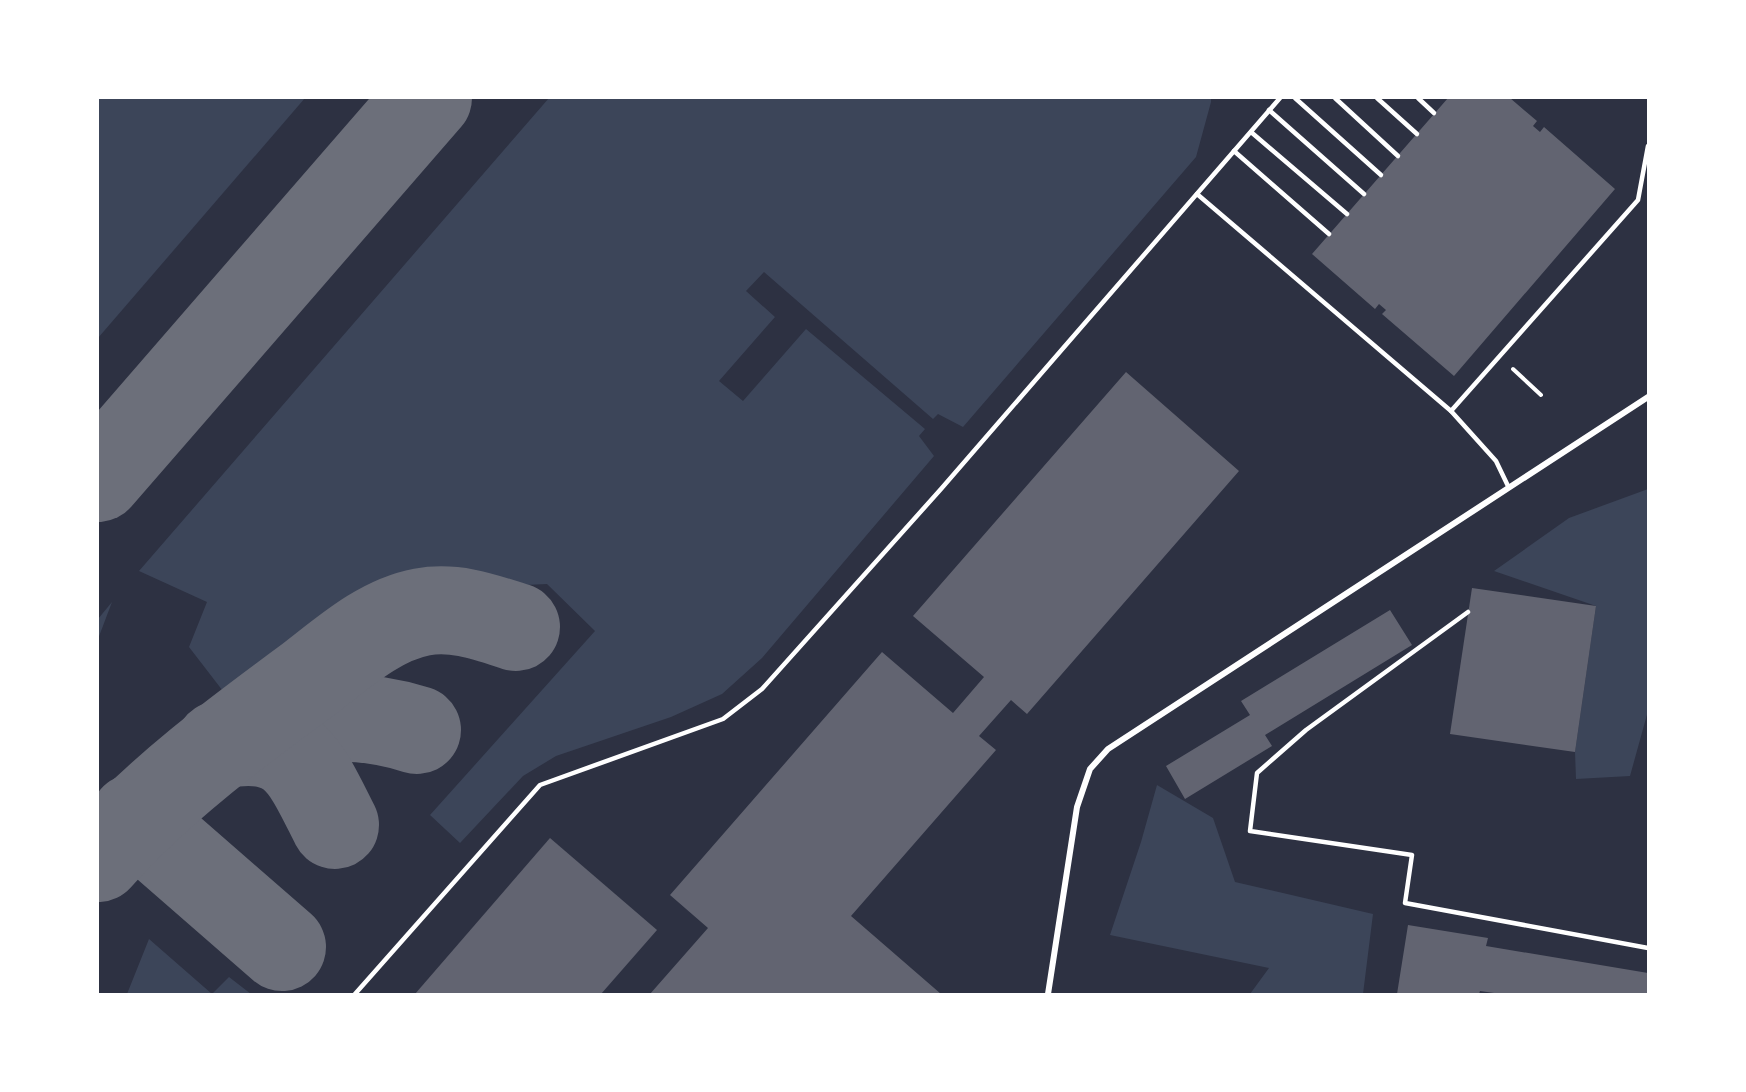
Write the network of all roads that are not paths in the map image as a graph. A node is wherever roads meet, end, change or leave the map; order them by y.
1 (1280, 98) edge
2 (1295, 98) edge
3 (1335, 98) edge
4 (1377, 98) edge
5 (1418, 98) edge
6 (1269, 110) junction
7 (1434, 113) dead end
8 (1251, 132) junction
9 (1417, 134) dead end
10 (1648, 146) edge
11 (1234, 151) junction
12 (1398, 156) dead end
13 (1381, 175) dead end
14 (1197, 194) junction
15 (1364, 194) dead end
16 (1347, 214) dead end
17 (1329, 234) dead end
18 (1648, 397) edge
19 (1452, 411) junction
20 (1508, 486) junction
21 (1468, 612) dead end
22 (1648, 948) edge
23 (355, 994) edge
24 (1048, 994) edge

1 - 6 lane
2 - 13 lane
3 - 12 lane
4 - 9 lane
5 - 7 lane
6 - 8 lane
6 - 15 lane
8 - 11 lane
8 - 16 lane
10 - 19 lane
11 - 14 lane
11 - 17 lane
14 - 19 lane
14 - 23 lane
18 - 20 street
19 - 20 lane
20 - 24 street
21 - 22 lane

